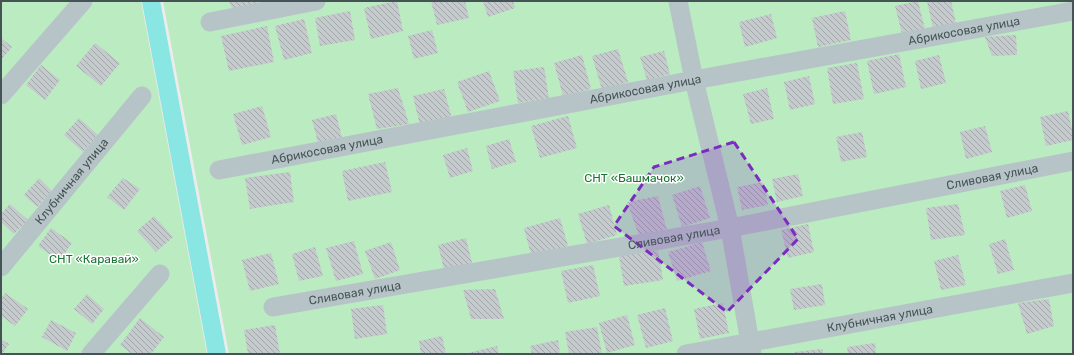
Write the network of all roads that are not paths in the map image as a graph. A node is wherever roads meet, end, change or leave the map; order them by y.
1 (83, 1) edge
2 (316, 1) edge
3 (678, 1) edge
4 (1073, 11) edge
5 (210, 22) dead end
6 (694, 80) junction
7 (1, 95) edge
8 (142, 96) dead end
9 (1073, 161) edge
10 (219, 170) dead end
11 (730, 228) junction
12 (1, 267) edge
13 (160, 274) dead end
14 (1073, 283) edge
15 (273, 307) dead end
16 (751, 348) edge
17 (91, 354) edge
18 (686, 354) edge

1 - 7 street
2 - 5 street
3 - 6 street
4 - 6 street, Абрикосовая улица
6 - 10 street, Абрикосовая улица
6 - 11 street
8 - 12 street, Клубничная улица
9 - 11 street, Сливовая улица
11 - 15 street, Сливовая улица
11 - 16 street
13 - 17 street
14 - 16 street, Клубничная улица
16 - 18 street, Клубничная улица

